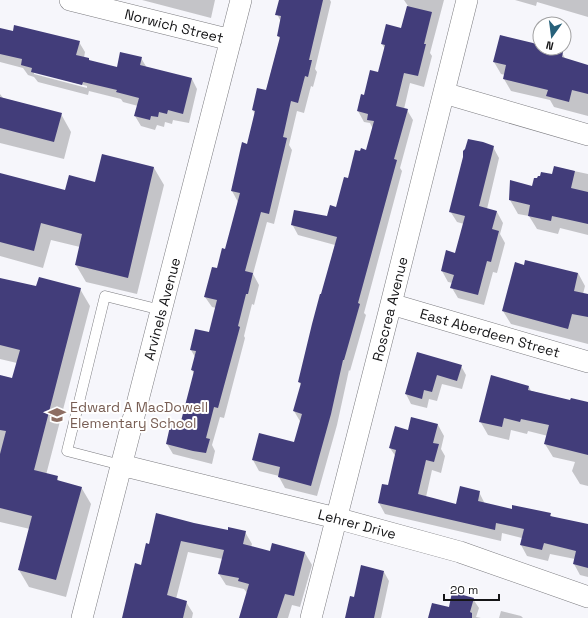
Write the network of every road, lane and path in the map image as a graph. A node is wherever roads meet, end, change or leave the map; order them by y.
1 (70, 0) edge
2 (241, 0) edge
3 (467, 0) edge
4 (231, 40) junction
5 (444, 93) junction
6 (588, 135) edge
7 (391, 304) junction
8 (161, 310) junction
9 (588, 362) edge
10 (121, 465) junction
11 (336, 518) junction
12 (588, 597) edge
13 (82, 618) edge
14 (311, 618) edge

1 - 4 street, Norwich Street
2 - 4 street, Arvinels Avenue
3 - 5 street, Roscrea Avenue
4 - 8 street, Arvinels Avenue
5 - 6 street
5 - 7 street, Roscrea Avenue
7 - 9 street, East Aberdeen Street
7 - 11 street, Roscrea Avenue
8 - 10 street, Arvinels Avenue
8 - 10 lane
10 - 11 street, Lehrer Drive
10 - 13 street, Arvinels Avenue
11 - 12 street, Lehrer Drive
11 - 14 street, Roscrea Avenue

